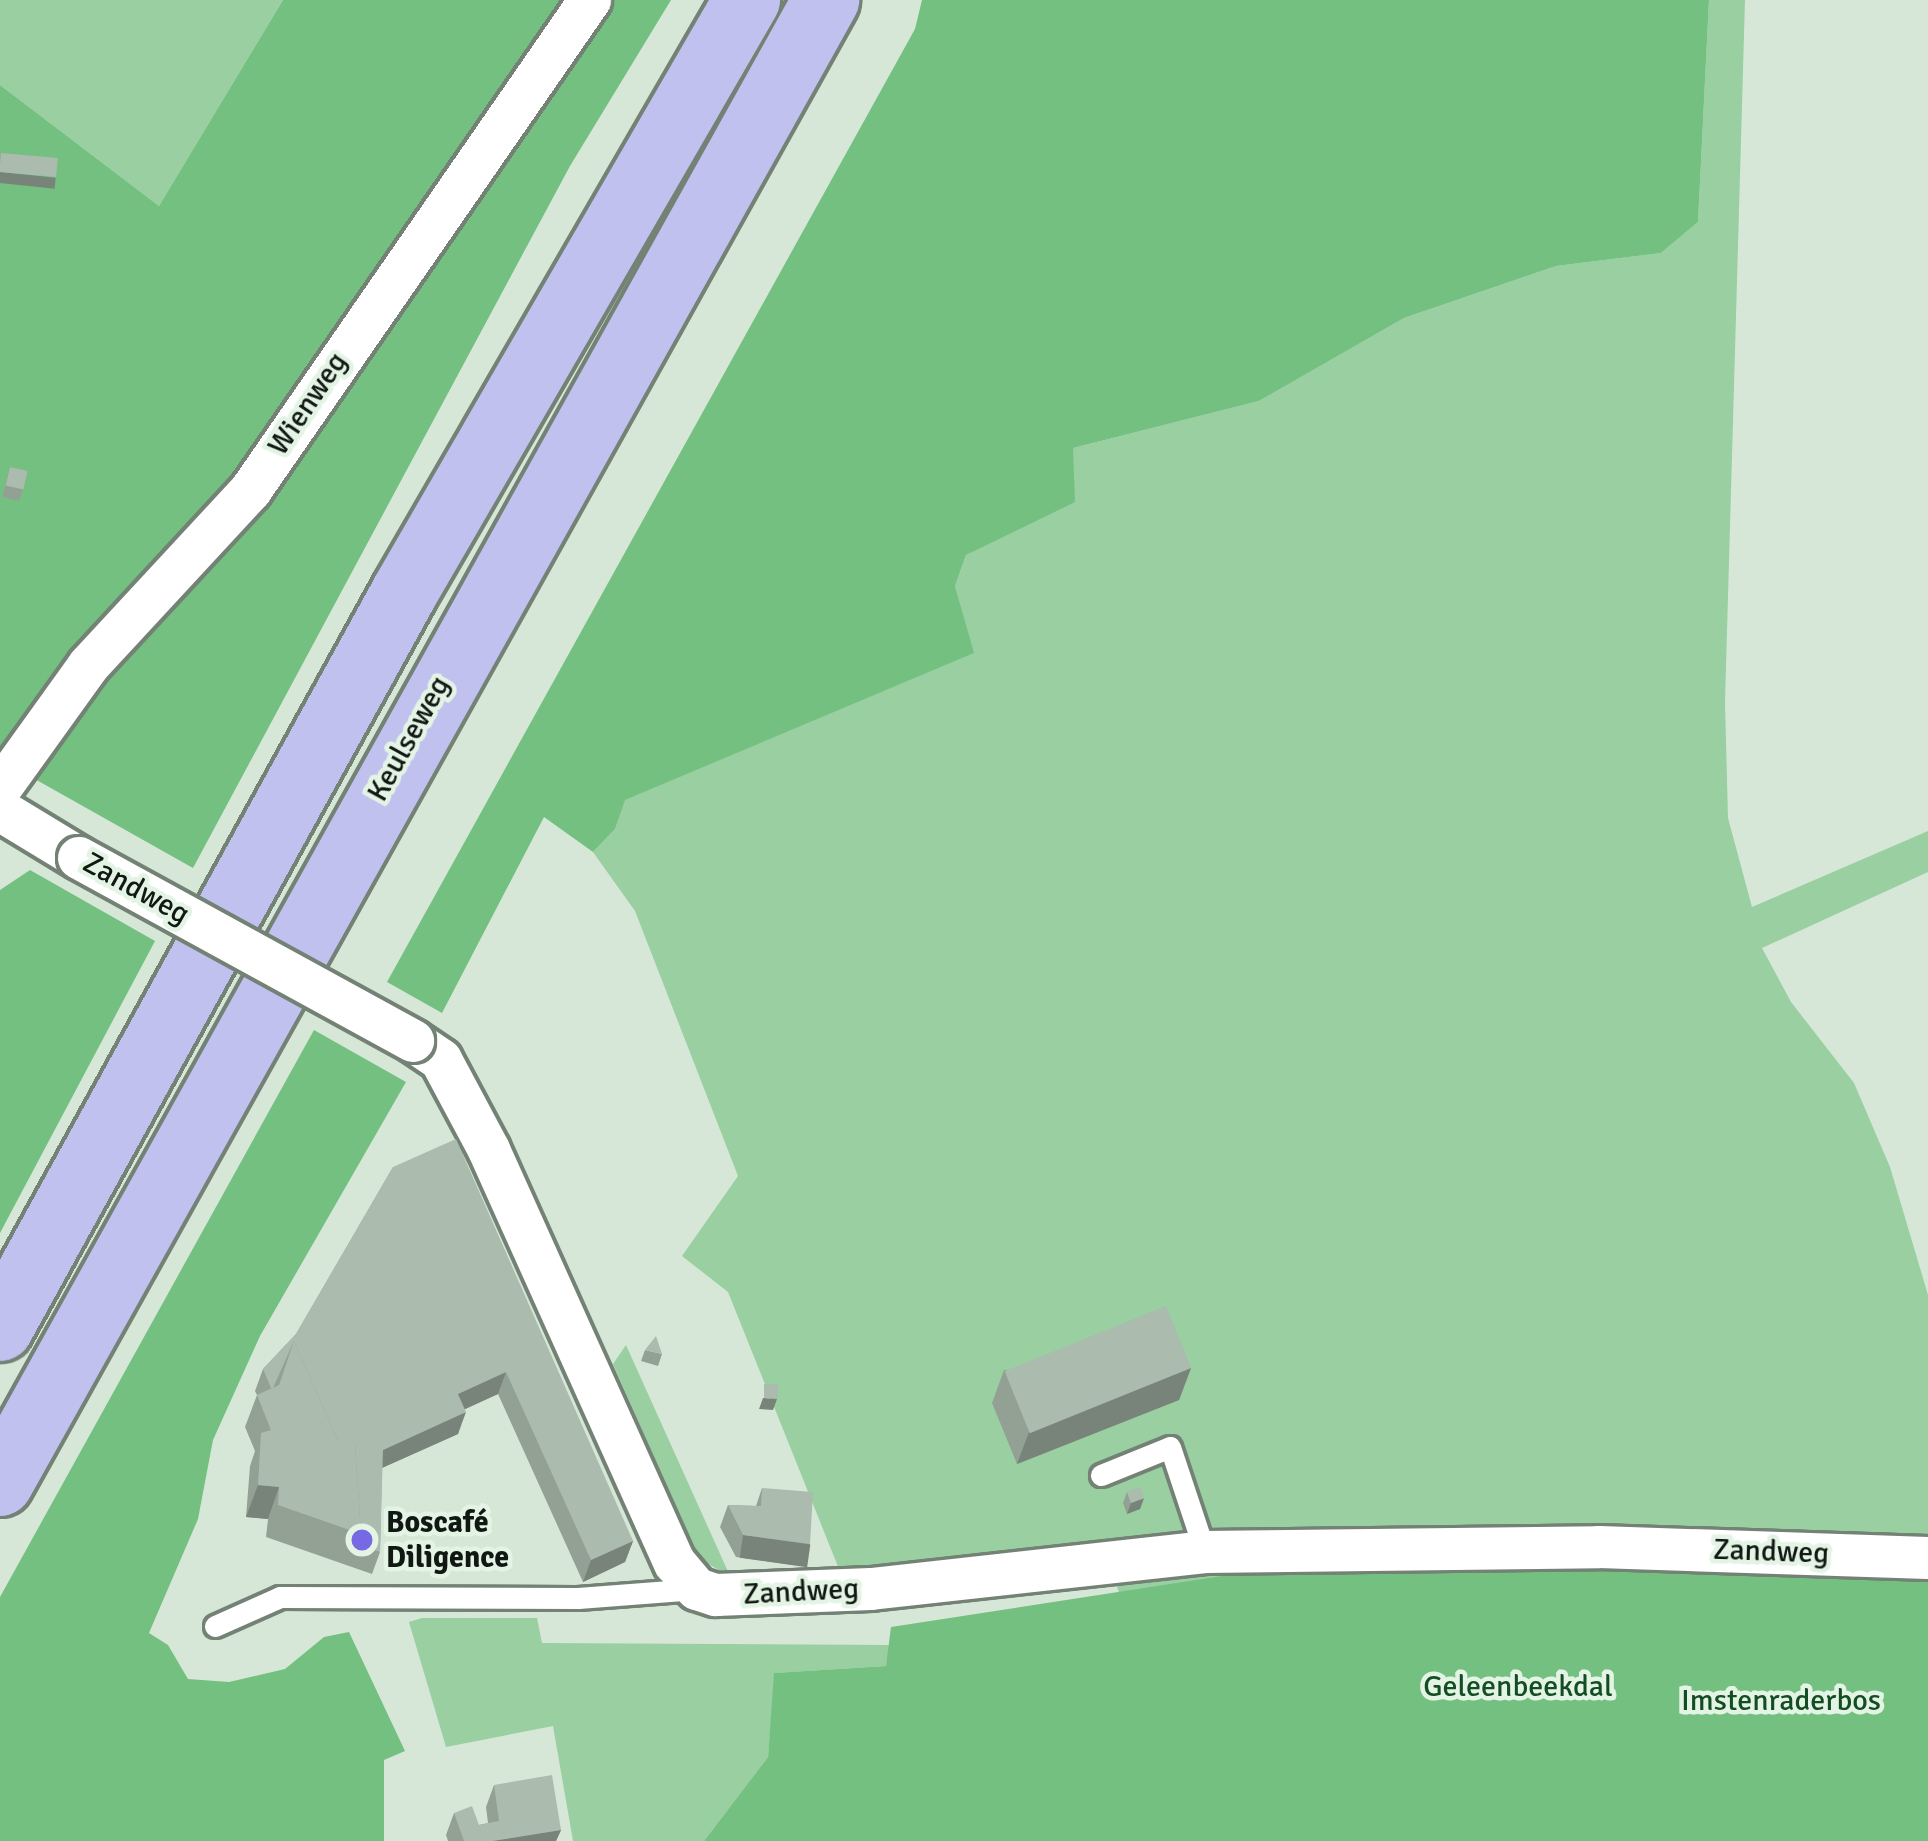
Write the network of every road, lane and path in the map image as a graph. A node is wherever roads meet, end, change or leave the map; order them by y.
1 (590, 0) edge
2 (826, 0) edge
3 (733, 19) edge
4 (0, 789) edge
5 (0, 810) edge
6 (0, 1328) edge
7 (1101, 1474) dead end
8 (0, 1483) edge
9 (1205, 1552) junction
10 (1928, 1558) edge
11 (697, 1589) junction
12 (215, 1626) dead end

1 - 4 street, Wienweg
2 - 8 highway, Keulseweg
3 - 6 highway
5 - 11 street, Zandweg, bridge
7 - 9 lane
9 - 10 street, Zandweg
9 - 11 street, Zandweg
11 - 12 lane

